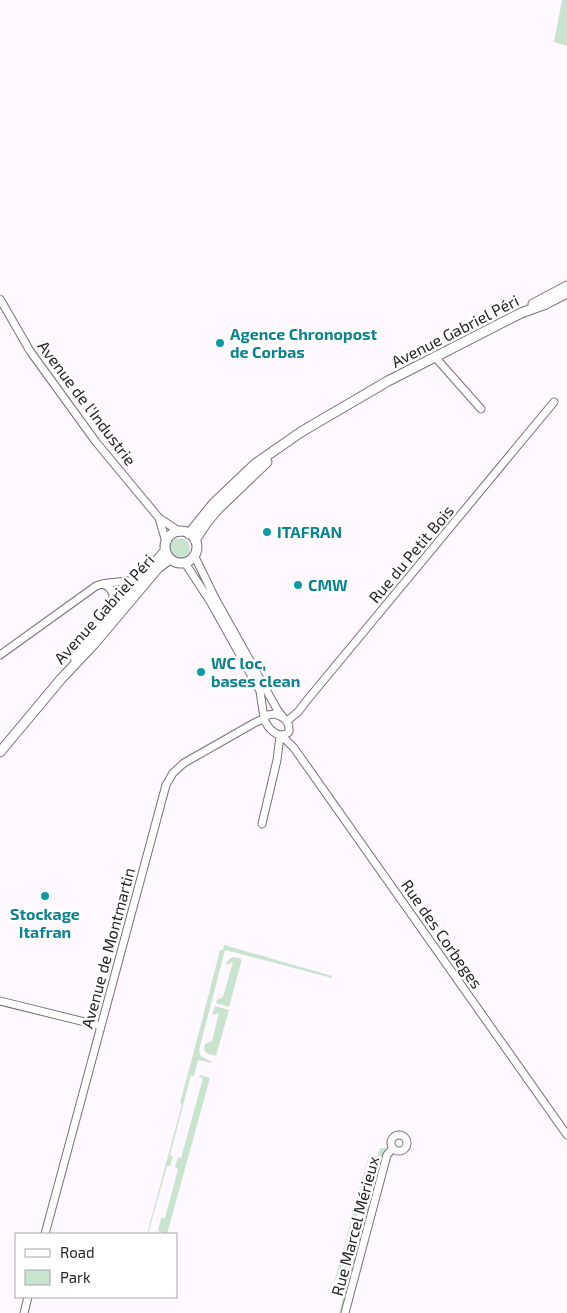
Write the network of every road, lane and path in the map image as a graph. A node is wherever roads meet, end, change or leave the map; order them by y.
1 (567, 286) edge
2 (567, 293) edge
3 (0, 298) edge
4 (521, 313) junction
5 (435, 357) junction
6 (554, 402) dead end
7 (481, 409) dead end
8 (159, 518) junction
9 (180, 532) junction
10 (192, 537) junction
11 (165, 546) junction
12 (194, 555) junction
13 (170, 559) junction
14 (185, 562) junction
15 (143, 576) junction
16 (103, 584) junction
17 (88, 639) junction
18 (0, 655) edge
19 (61, 680) junction
20 (264, 719) junction
21 (285, 719) junction
22 (289, 732) junction
23 (281, 736) junction
24 (294, 748) junction
25 (0, 752) edge
26 (262, 824) dead end
27 (0, 1001) edge
28 (101, 1026) junction
29 (567, 1135) edge
30 (392, 1148) dead end
31 (45, 1233) edge
32 (28, 1298) edge
33 (24, 1313) edge
34 (345, 1313) edge

1 - 4 main road
2 - 4 main road, Avenue Gabriel Péri
3 - 8 street, Avenue de l'Industrie
4 - 5 main road, Avenue Gabriel Péri
5 - 7 street
5 - 10 main road, Avenue Gabriel Péri
6 - 21 street, Rue du Petit Bois
8 - 9 street, Avenue de l'Industrie
8 - 11 street, Avenue de l'Industrie
9 - 10 main road
9 - 11 main road
10 - 12 main road
11 - 13 main road
11 - 15 main road, Avenue Gabriel Péri
12 - 14 main road
12 - 21 street
13 - 14 main road
13 - 19 main road, Avenue Gabriel Péri
14 - 20 street
15 - 16 street
15 - 17 main road, Avenue Gabriel Péri
16 - 17 street
16 - 18 street
17 - 19 main road, Avenue Gabriel Péri
19 - 25 main road, Avenue Gabriel Péri
20 - 21 street
20 - 23 street, Rue des Corbeges
20 - 28 street, Avenue de Montmartin
21 - 22 street, Rue des Corbeges
22 - 23 street
22 - 24 street, Rue des Corbeges
23 - 24 street, Rue des Corbeges
23 - 26 street
24 - 29 street, Rue des Corbeges
27 - 28 street
28 - 31 street, Avenue de Montmartin
30 - 34 street, Rue Marcel Mérieux
32 - 33 street

